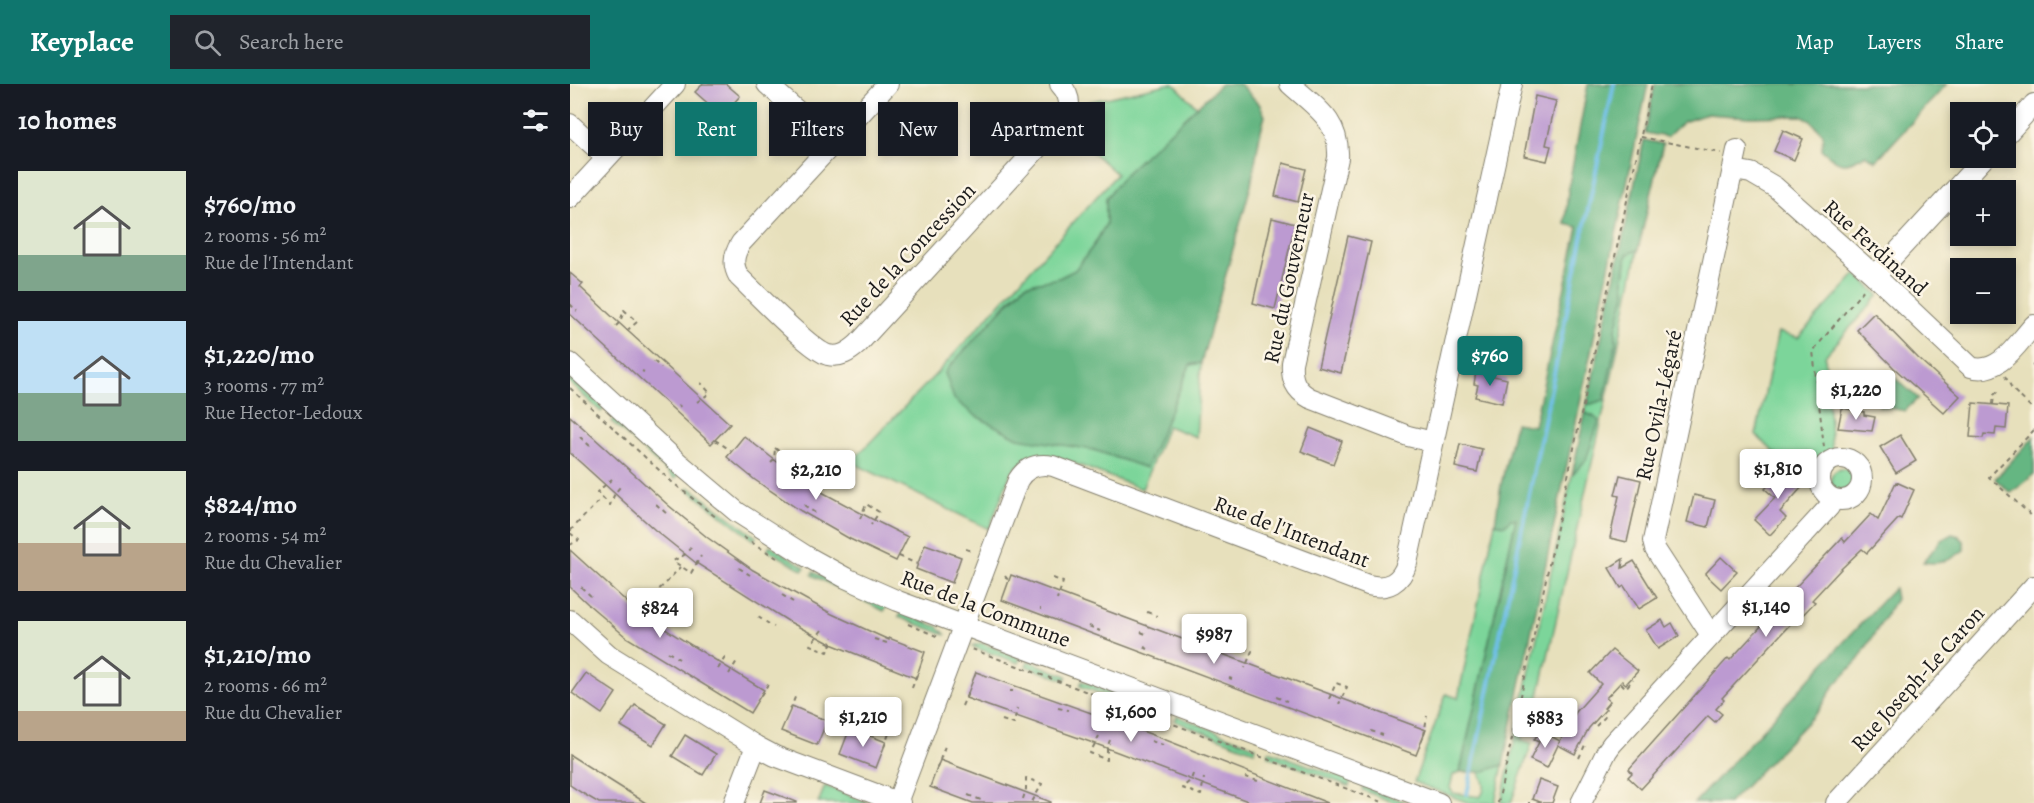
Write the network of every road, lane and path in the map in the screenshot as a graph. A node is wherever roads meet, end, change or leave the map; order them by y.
1 (675, 84) edge
2 (767, 84) edge
3 (888, 84) edge
4 (1060, 84) edge
5 (1290, 84) edge
6 (1512, 84) edge
7 (1653, 84) edge
8 (787, 102) edge
9 (2034, 104) edge
10 (866, 108) edge
11 (570, 124) edge
12 (2016, 124) edge
13 (1641, 136) junction
14 (822, 156) edge
15 (606, 157) junction
16 (1732, 158) junction
17 (1975, 168) edge
18 (570, 198) edge
19 (1875, 276) junction
20 (570, 304) edge
21 (577, 311) dead end
22 (2034, 325) edge
23 (616, 326) dead end
24 (624, 333) dead end
25 (654, 361) dead end
26 (570, 363) edge
27 (661, 368) dead end
28 (2003, 373) dead end
29 (701, 383) dead end
30 (570, 388) edge
31 (1999, 390) dead end
32 (697, 402) dead end
33 (1993, 404) dead end
34 (2034, 410) edge
35 (2034, 430) edge
36 (580, 437) dead end
37 (715, 440) dead end
38 (1433, 442) junction
39 (590, 446) dead end
40 (732, 451) dead end
41 (771, 464) dead end
42 (1826, 465) junction
43 (781, 470) dead end
44 (612, 479) dead end
45 (621, 487) dead end
46 (684, 492) dead end
47 (603, 497) junction
48 (1833, 499) junction
49 (656, 504) dead end
50 (804, 505) dead end
51 (668, 515) dead end
52 (818, 515) dead end
53 (2034, 518) edge
54 (860, 519) dead end
55 (871, 525) dead end
56 (570, 532) edge
57 (752, 543) dead end
58 (570, 545) edge
59 (691, 548) dead end
60 (766, 552) dead end
61 (701, 555) dead end
62 (899, 556) dead end
63 (917, 564) dead end
64 (681, 566) junction
65 (739, 568) dead end
66 (750, 574) dead end
67 (1005, 576) dead end
68 (1053, 578) dead end
69 (1009, 581) dead end
70 (2034, 586) edge
71 (581, 587) dead end
72 (782, 595) dead end
73 (593, 598) dead end
74 (1057, 600) dead end
75 (646, 601) junction
76 (793, 602) dead end
77 (1147, 612) dead end
78 (631, 613) dead end
79 (1157, 616) dead end
80 (758, 617) dead end
81 (570, 620) edge
82 (642, 621) dead end
83 (908, 624) dead end
84 (964, 626) junction
85 (1089, 626) dead end
86 (774, 627) dead end
87 (822, 630) dead end
88 (1100, 631) dead end
89 (1141, 632) dead end
90 (1148, 635) dead end
91 (1711, 635) junction
92 (833, 637) dead end
93 (874, 639) dead end
94 (946, 640) dead end
95 (887, 643) dead end
96 (968, 648) dead end
97 (1189, 648) dead end
98 (1243, 648) dead end
99 (668, 652) dead end
100 (1197, 652) dead end
101 (727, 654) dead end
102 (679, 659) dead end
103 (737, 661) dead end
104 (1245, 668) dead end
105 (718, 669) dead end
106 (918, 671) dead end
107 (729, 674) dead end
108 (1634, 679) dead end
109 (770, 681) dead end
110 (1621, 683) dead end
111 (912, 688) dead end
112 (969, 690) dead end
113 (761, 695) dead end
114 (796, 695) dead end
115 (1276, 697) dead end
116 (1329, 699) dead end
117 (1287, 701) dead end
118 (1340, 704) dead end
119 (962, 706) dead end
120 (1017, 708) dead end
121 (1058, 708) dead end
122 (790, 710) dead end
123 (1068, 710) dead end
124 (1603, 712) dead end
125 (847, 715) dead end
126 (1427, 716) dead end
127 (1002, 720) dead end
128 (825, 726) dead end
129 (1596, 726) dead end
130 (891, 728) dead end
131 (840, 730) dead end
132 (1371, 731) dead end
133 (848, 733) dead end
134 (1383, 735) dead end
135 (1424, 735) dead end
136 (1099, 736) dead end
137 (1110, 740) dead end
138 (1151, 741) dead end
139 (1581, 743) dead end
140 (1163, 745) dead end
141 (756, 746) junction
142 (945, 746) dead end
143 (884, 747) dead end
144 (1579, 758) dead end
145 (937, 768) dead end
146 (1194, 774) dead end
147 (1245, 777) dead end
148 (1204, 778) dead end
149 (1258, 781) dead end
150 (968, 795) dead end
151 (1023, 799) dead end
152 (981, 800) dead end
153 (1032, 802) edge
154 (734, 803) edge
155 (898, 803) edge
156 (1385, 803) edge
157 (1439, 803) edge
158 (1498, 803) edge
159 (1581, 803) edge
160 (1836, 803) edge

1 - 15 street
2 - 8 street
3 - 10 street, Rue de la Concession
4 - 14 street, Rue de la Concession
5 - 38 street, Rue du Gouverneur
6 - 38 street, Rue de l'Intendant
7 - 13 path
9 - 12 street
11 - 15 street
13 - 16 path
13 - 158 path
15 - 18 street
16 - 19 street, Rue Ferdinand
16 - 91 street, Rue Ovila-Légaré
17 - 19 street
19 - 22 street, Rue Ferdinand
19 - 42 path
20 - 21 path
23 - 24 path
25 - 27 path
26 - 84 street, Rue de la Commune
28 - 34 path
29 - 32 path
30 - 46 path
31 - 33 path
35 - 53 path
36 - 39 path
37 - 40 path
38 - 84 street, Rue de l'Intendant
41 - 43 path
42 - 48 street
42 - 48 street
44 - 47 path
45 - 47 path
47 - 56 path
48 - 91 street
49 - 51 path
50 - 52 path
54 - 55 path
56 - 58 path
57 - 60 path
59 - 64 path
61 - 64 path
62 - 63 path
64 - 75 path
65 - 66 path
67 - 69 path
68 - 74 path
70 - 160 street, Rue Joseph-Le Caron
71 - 73 path
72 - 76 path
75 - 78 path
75 - 82 path
77 - 79 path
80 - 86 path
81 - 141 street
83 - 94 path, Rue de la Commune
84 - 155 street, Rue de l'Intendant
84 - 157 street, Rue de la Commune
85 - 88 path
87 - 92 path
89 - 90 path
91 - 159 street
93 - 95 path
96 - 156 path, Rue de la Commune
97 - 100 path
98 - 104 path
99 - 102 path
101 - 105 path
103 - 107 path
106 - 111 path
108 - 110 path
109 - 113 path
112 - 119 path
114 - 122 path
115 - 117 path
116 - 118 path
120 - 127 path
121 - 123 path
124 - 129 path
125 - 128 path
126 - 135 path
130 - 143 path
131 - 133 path
132 - 134 path
136 - 137 path
138 - 140 path
139 - 144 path
141 - 154 street
141 - 155 street
142 - 145 path
146 - 148 path
147 - 149 path
150 - 152 path
151 - 153 path

